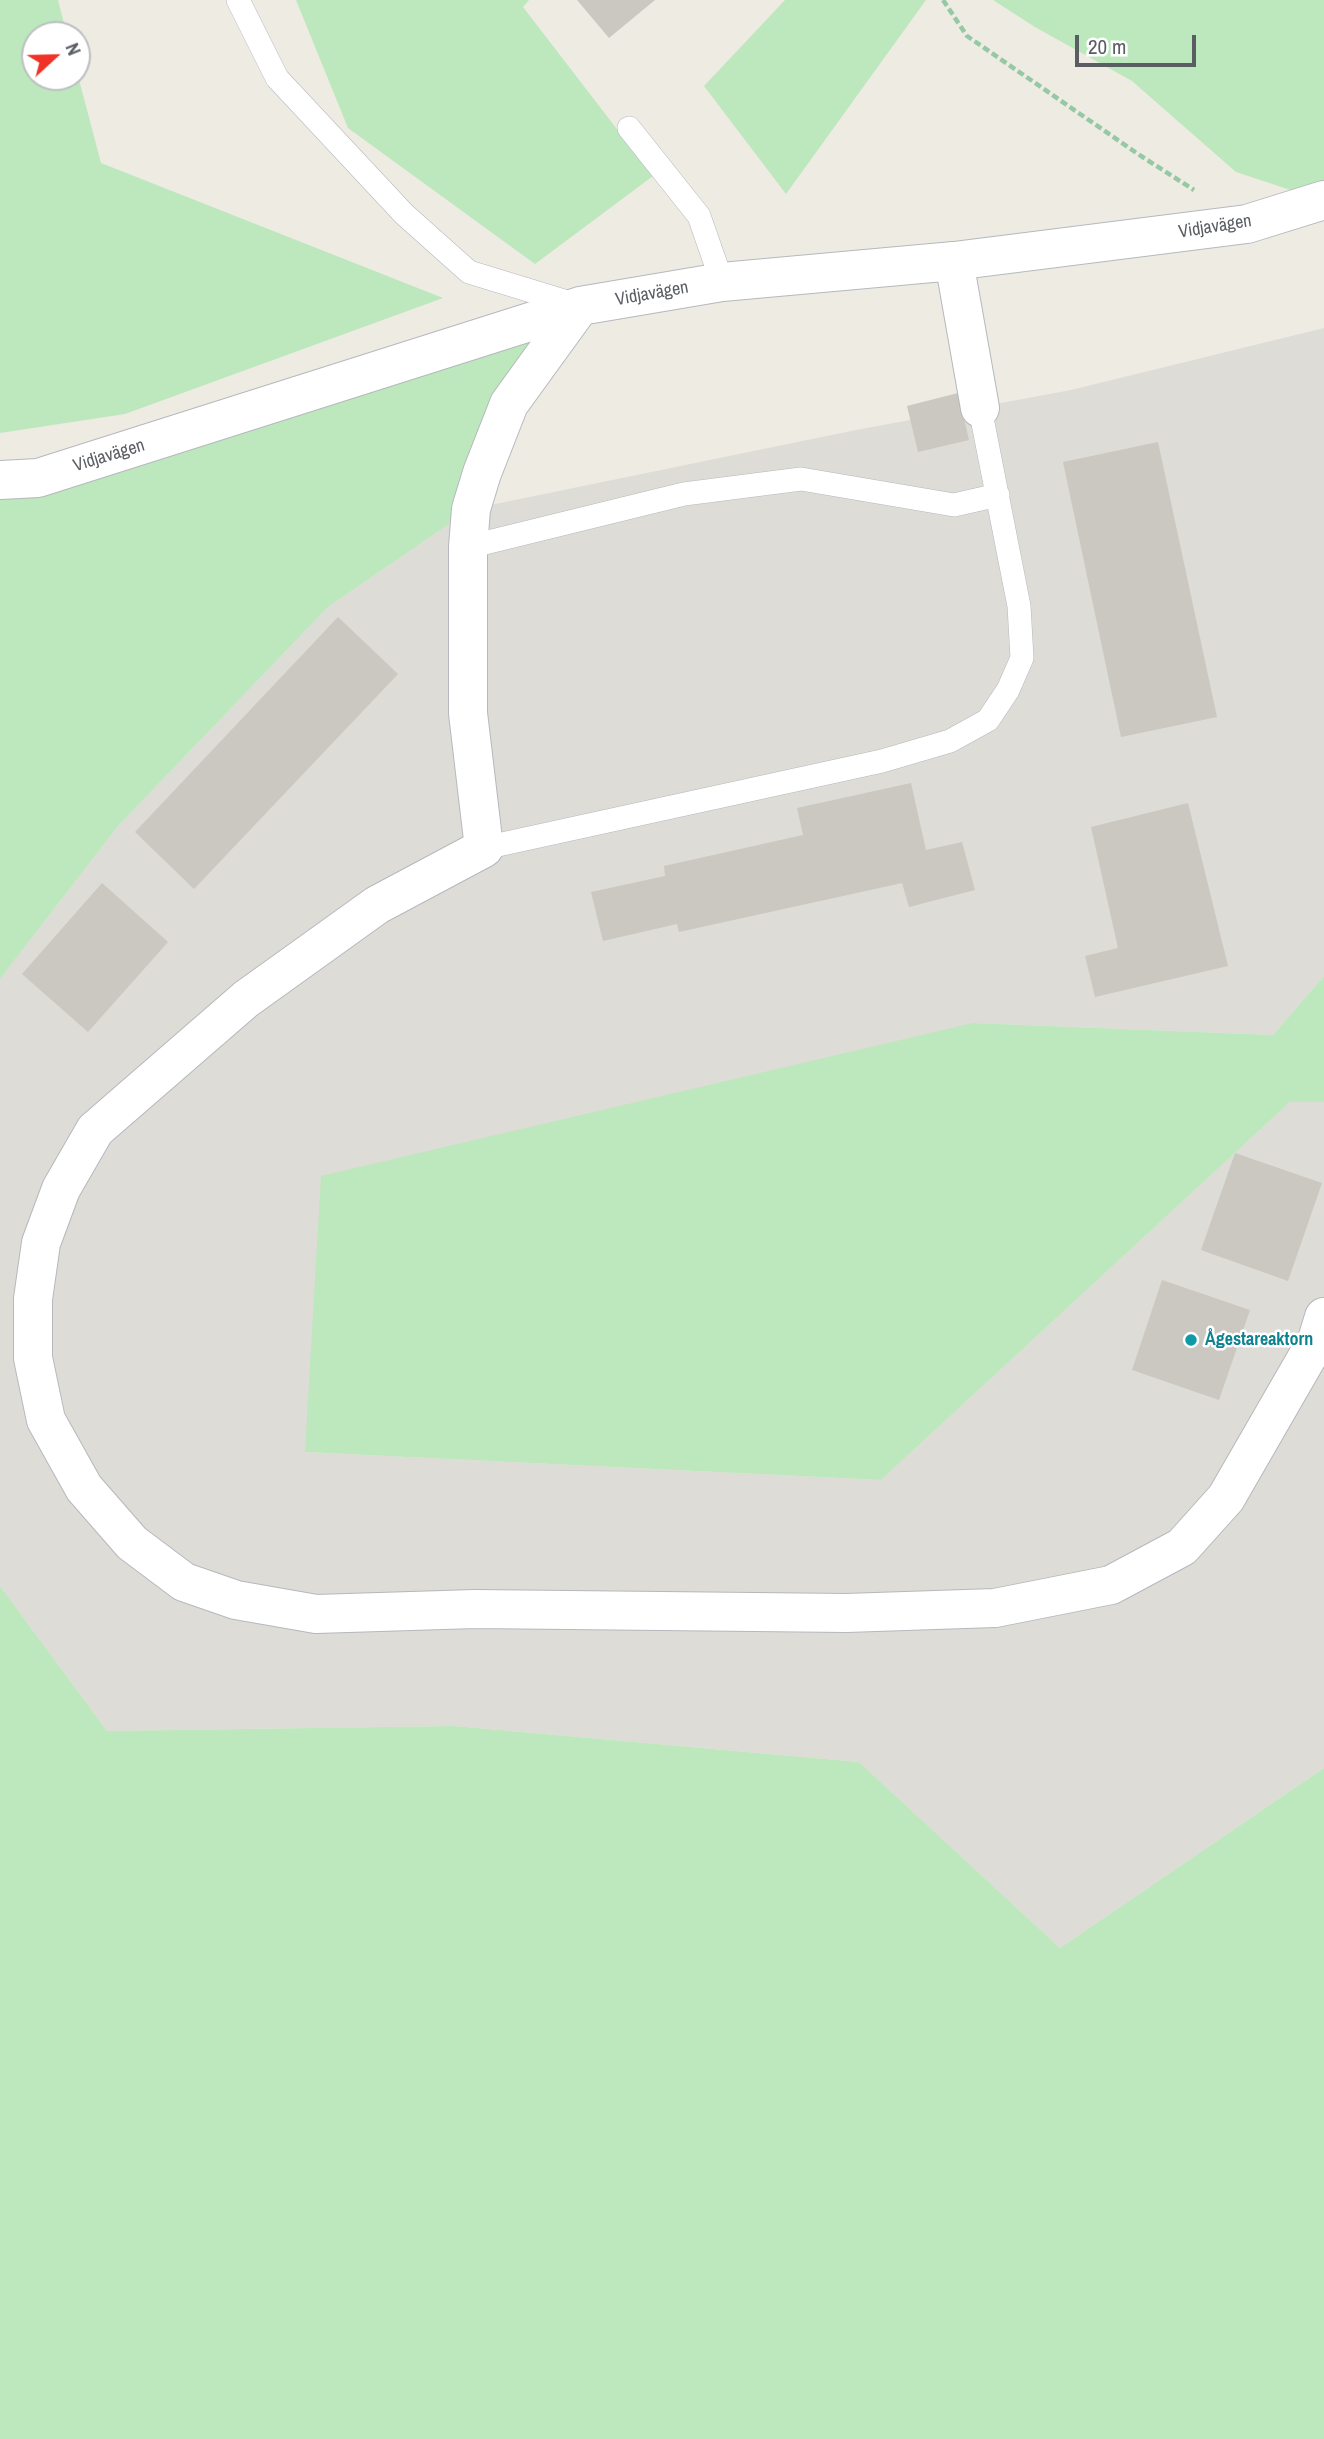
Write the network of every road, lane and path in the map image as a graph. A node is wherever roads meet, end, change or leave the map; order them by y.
1 (238, 0) edge
2 (943, 0) edge
3 (629, 128) dead end
4 (1324, 200) edge
5 (1247, 223) junction
6 (954, 261) junction
7 (722, 282) junction
8 (580, 306) junction
9 (980, 408) joint
10 (0, 480) edge
11 (998, 495) junction
12 (468, 547) junction
13 (484, 848) junction
14 (1324, 1317) edge

1 - 8 lane
2 - 5 path
3 - 7 lane
4 - 5 street, Vidjavägen
5 - 6 street, Vidjavägen
6 - 7 street, Vidjavägen
6 - 9 street
7 - 8 street, Vidjavägen
8 - 10 street, Vidjavägen
8 - 12 street
9 - 11 lane
11 - 12 lane
11 - 13 lane
12 - 13 street
13 - 14 street

